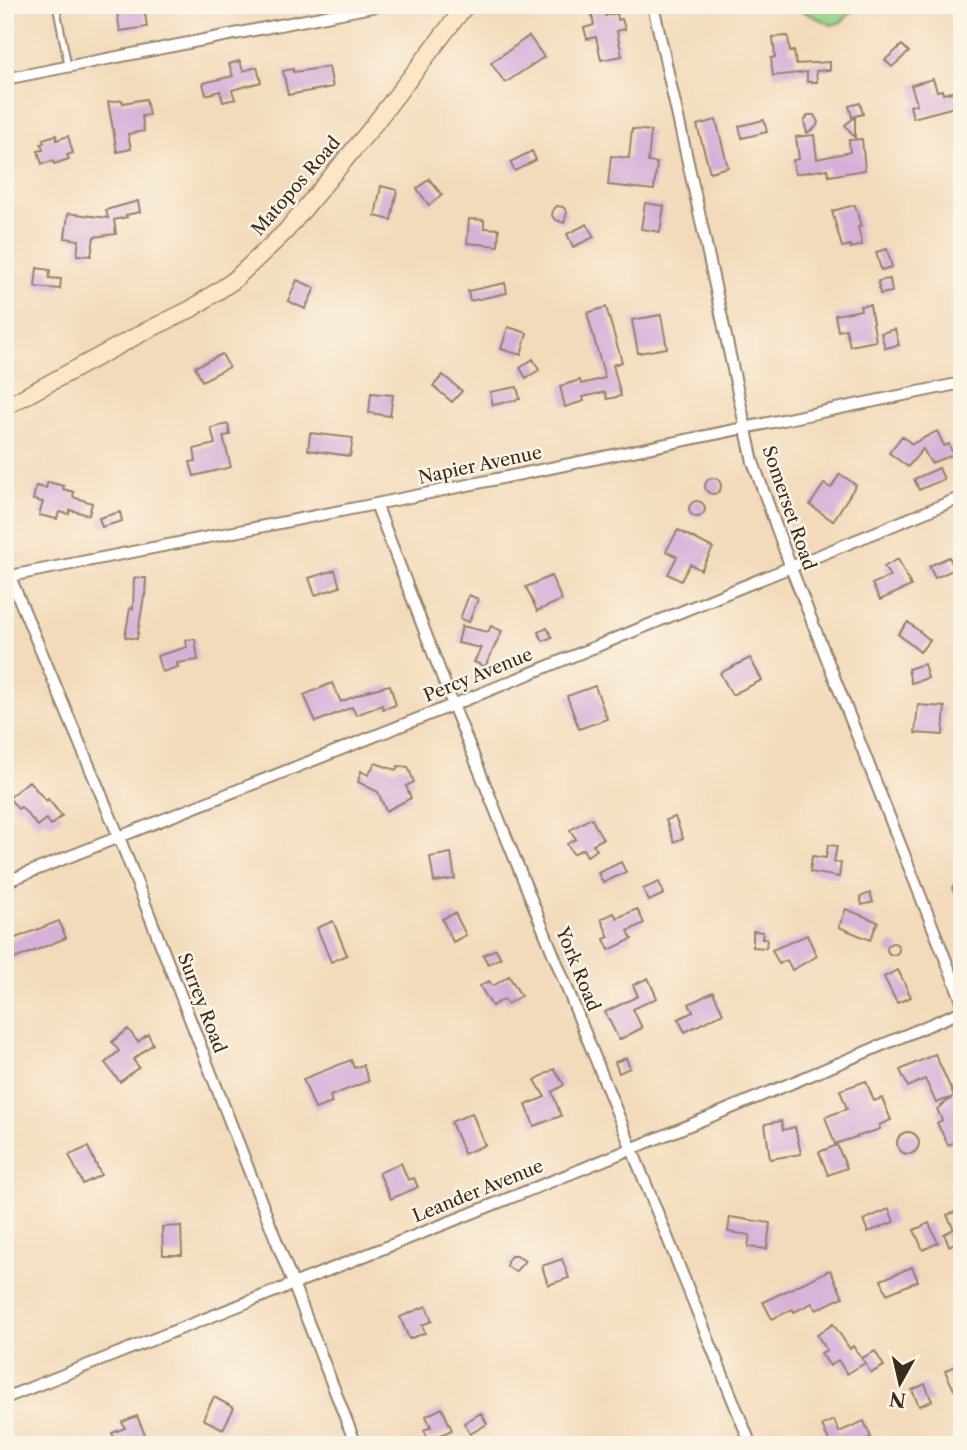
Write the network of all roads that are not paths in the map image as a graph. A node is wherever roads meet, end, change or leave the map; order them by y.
1 (56, 5) edge
2 (382, 5) edge
3 (466, 5) edge
4 (653, 5) edge
5 (68, 66) junction
6 (5, 79) edge
7 (962, 383) edge
8 (5, 407) edge
9 (746, 427) junction
10 (962, 496) edge
11 (376, 505) junction
12 (791, 568) junction
13 (7, 577) edge
14 (453, 705) junction
15 (119, 837) junction
16 (5, 882) edge
17 (962, 1001) edge
18 (962, 1011) edge
19 (631, 1149) junction
20 (292, 1284) junction
21 (5, 1398) edge
22 (356, 1445) edge
23 (751, 1445) edge

1 - 5 lane
2 - 5 street
3 - 8 main road, Matopos Road
4 - 9 street, Somerset Road
5 - 6 street
7 - 9 street, Napier Avenue
9 - 11 street, Napier Avenue
9 - 12 street, Somerset Road
10 - 12 street, Percy Avenue
11 - 13 street, Napier Avenue
11 - 14 street, York Road
12 - 14 street, Percy Avenue
12 - 17 street, Somerset Road
13 - 15 street, Surrey Road
14 - 15 street, Percy Avenue
14 - 19 street, York Road
15 - 16 street, Percy Avenue
15 - 20 street, Surrey Road
18 - 19 street, Leander Avenue
19 - 20 street, Leander Avenue
19 - 23 street, York Road
20 - 21 street, Leander Avenue
20 - 22 street, Surrey Road

